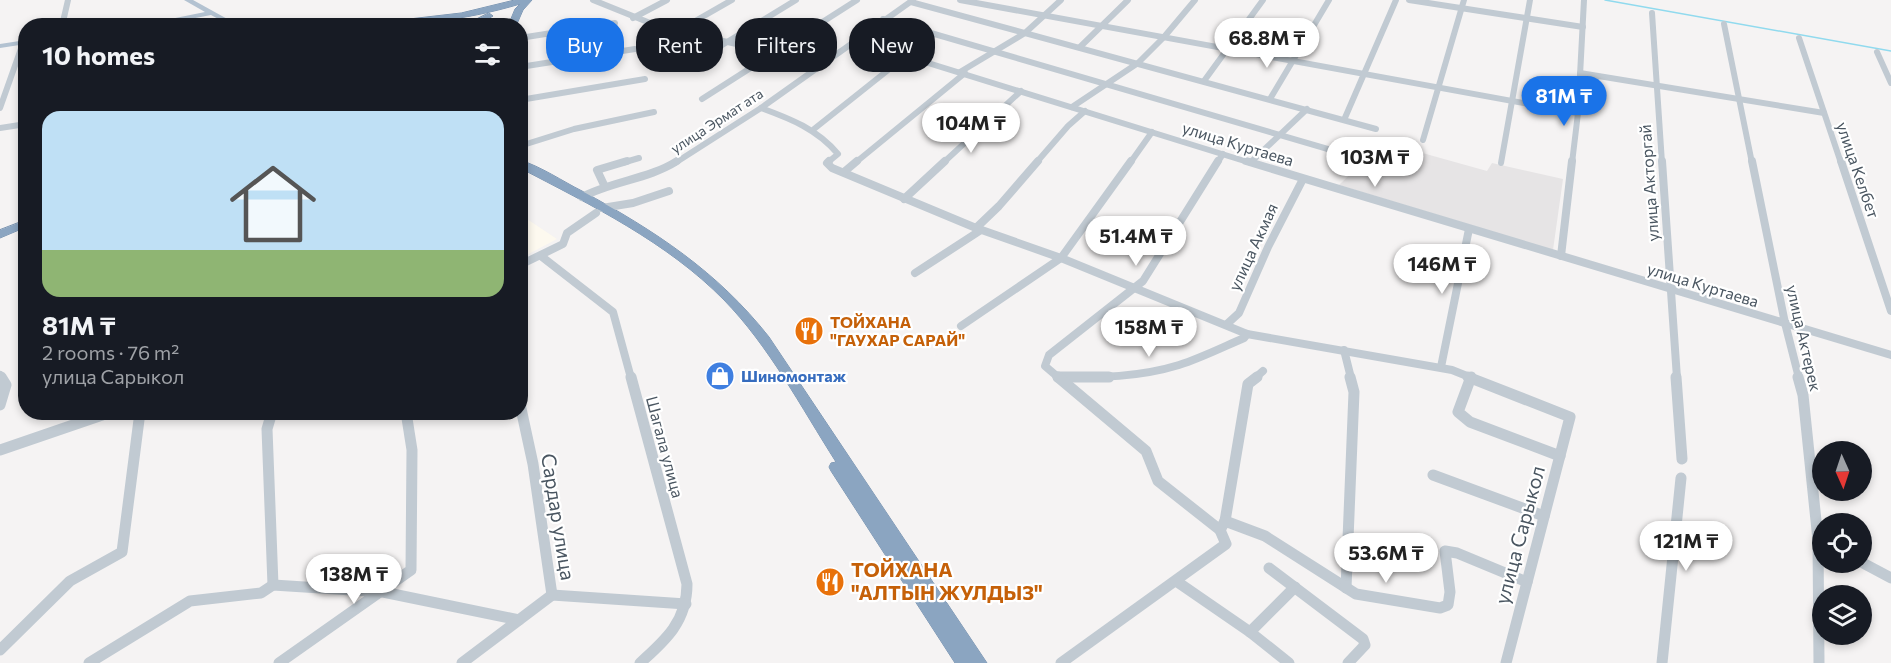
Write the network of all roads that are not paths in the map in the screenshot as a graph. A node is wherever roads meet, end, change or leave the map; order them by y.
1 (68, 0) edge
2 (177, 0) edge
3 (188, 0) edge
4 (525, 0) edge
5 (667, 0) edge
6 (732, 0) edge
7 (796, 0) edge
8 (857, 0) edge
9 (960, 0) edge
10 (994, 0) edge
11 (1061, 0) edge
12 (1128, 0) edge
13 (1195, 0) edge
14 (1263, 0) edge
15 (1329, 0) edge
16 (1396, 0) edge
17 (1409, 0) edge
18 (1464, 0) edge
19 (1530, 0) edge
20 (1584, 0) edge
21 (598, 1) edge
22 (912, 1) edge
23 (987, 5) junction
24 (1461, 8) junction
25 (472, 13) junction
26 (1652, 13) dead end
27 (208, 15) junction
28 (1044, 15) junction
29 (64, 18) edge
30 (189, 18) edge
31 (193, 18) edge
32 (213, 18) edge
33 (216, 18) edge
34 (426, 18) edge
35 (482, 18) edge
36 (483, 18) edge
37 (515, 18) edge
38 (633, 18) junction
39 (700, 18) edge
40 (830, 18) edge
41 (885, 18) edge
42 (970, 18) junction
43 (636, 19) edge
44 (1527, 19) junction
45 (1724, 24) dead end
46 (1102, 26) junction
47 (1582, 27) junction
48 (1025, 33) junction
49 (546, 34) edge
50 (935, 34) edge
51 (528, 37) edge
52 (1164, 38) junction
53 (1799, 38) dead end
54 (723, 42) edge
55 (726, 43) junction
56 (18, 45) edge
57 (723, 45) edge
58 (735, 45) edge
59 (0, 47) edge
60 (1080, 47) junction
61 (635, 49) dead end
62 (1227, 49) junction
63 (994, 51) junction
64 (1877, 52) dead end
65 (18, 60) edge
66 (1293, 61) junction
67 (1138, 63) junction
68 (935, 64) edge
69 (528, 66) edge
70 (746, 72) edge
71 (810, 72) edge
72 (887, 72) edge
73 (962, 72) junction
74 (1580, 73) junction
75 (1364, 75) junction
76 (645, 79) dead end
77 (1204, 81) junction
78 (1891, 83) edge
79 (1106, 84) junction
80 (1659, 86) junction
81 (1437, 87) junction
82 (1021, 91) junction
83 (528, 99) edge
84 (702, 99) dead end
85 (1270, 99) junction
86 (1739, 99) junction
87 (1513, 101) junction
88 (1072, 107) junction
89 (0, 108) edge
90 (761, 108) junction
91 (1307, 109) junction
92 (1085, 111) junction
93 (654, 112) dead end
94 (1578, 113) junction
95 (1824, 113) junction
96 (1344, 120) junction
97 (18, 125) edge
98 (0, 128) edge
99 (814, 129) junction
100 (1376, 129) dead end
101 (1152, 132) junction
102 (1279, 135) junction
103 (1424, 140) dead end
104 (528, 143) edge
105 (1223, 154) junction
106 (639, 158) dead end
107 (1362, 159) dead end
108 (1251, 162) junction
109 (1501, 163) dead end
110 (528, 167) edge
111 (844, 172) junction
112 (528, 175) edge
113 (1303, 179) junction
114 (605, 187) junction
115 (669, 191) dead end
116 (582, 197) junction
117 (904, 199) junction
118 (599, 211) junction
119 (18, 226) edge
120 (978, 229) junction
121 (1468, 229) junction
122 (18, 232) edge
123 (0, 234) edge
124 (0, 239) edge
125 (541, 256) junction
126 (1561, 256) junction
127 (1061, 258) junction
128 (528, 262) edge
129 (915, 273) dead end
130 (1136, 288) junction
131 (1672, 289) junction
132 (1891, 311) edge
133 (1785, 323) junction
134 (1227, 324) junction
135 (961, 326) dead end
136 (1247, 334) junction
137 (1344, 350) junction
138 (1891, 355) edge
139 (1441, 367) junction
140 (1263, 371) dead end
141 (0, 375) edge
142 (1471, 376) junction
143 (1058, 377) junction
144 (0, 405) edge
145 (88, 420) edge
146 (139, 420) edge
147 (270, 420) edge
148 (407, 420) edge
149 (523, 420) edge
150 (0, 450) edge
151 (1560, 456) junction
152 (1682, 459) dead end
153 (1433, 475) dead end
154 (1681, 478) dead end
155 (1817, 513) edge
156 (1544, 516) junction
157 (1223, 526) junction
158 (1269, 568) dead end
159 (1872, 568) edge
160 (1820, 573) edge
161 (1891, 578) edge
162 (1176, 580) junction
163 (1527, 582) junction
164 (273, 585) junction
165 (1294, 587) junction
166 (1346, 588) junction
167 (383, 592) junction
168 (552, 595) junction
169 (686, 604) junction
170 (519, 620) junction
171 (1250, 632) junction
172 (0, 650) edge
173 (89, 663) edge
174 (279, 663) edge
175 (462, 663) edge
176 (640, 663) edge
177 (965, 663) edge
178 (978, 663) edge
179 (1061, 663) edge
180 (1289, 663) edge
181 (1348, 663) edge
182 (1506, 663) edge
183 (1662, 663) edge
184 (1819, 663) edge

1 - 29 street
2 - 27 main road
3 - 27 main road
4 - 25 highway
4 - 36 highway
4 - 37 highway
5 - 38 street
6 - 39 street
7 - 55 street
8 - 40 street
9 - 23 street
10 - 23 street
11 - 28 street
12 - 46 street
13 - 52 street
14 - 62 street
15 - 66 street
16 - 75 street
17 - 24 street
18 - 24 street
19 - 44 street
20 - 47 street
21 - 38 street
22 - 41 street, улица Эрмат ата
22 - 42 street
23 - 28 street
23 - 42 street
24 - 44 street
24 - 81 street
25 - 34 highway
25 - 35 highway
26 - 80 street, улица Акторгай
27 - 30 main road
27 - 31 main road
27 - 32 main road
27 - 33 main road
28 - 46 street
28 - 48 street
38 - 43 street
42 - 48 street
44 - 47 street
44 - 87 street
45 - 86 street, улица Актерек
46 - 52 street
46 - 60 street
47 - 74 street
48 - 60 street
48 - 63 street
49 - 51 street
50 - 63 street
52 - 62 street
52 - 67 street
53 - 95 street, улица Келбет
54 - 55 street
55 - 57 street
55 - 58 street
56 - 59 main road
60 - 67 street
61 - 69 street
62 - 66 street
62 - 77 street
63 - 73 street
63 - 79 street
64 - 78 street
65 - 89 street
66 - 75 street
66 - 85 street
67 - 77 street
67 - 79 street
68 - 73 street, улица Куртаева
70 - 84 street
71 - 90 street, улица Эрмат ата
72 - 99 street
73 - 82 street, улица Куртаева
73 - 111 street
74 - 80 street
74 - 94 street
75 - 81 street
75 - 96 street
76 - 83 street
77 - 85 street
79 - 88 street
79 - 102 street
80 - 86 street
80 - 131 street, улица Акторгай
81 - 87 street
81 - 103 street
82 - 88 street, улица Куртаева
82 - 117 street
85 - 91 street
86 - 95 street
86 - 133 street, улица Актерек
87 - 94 street
87 - 109 street
88 - 92 street, улица Куртаева
90 - 99 street
90 - 114 street, улица Эрмат ата
91 - 96 street
91 - 102 street
92 - 101 street, улица Куртаева
92 - 120 street
93 - 104 street
94 - 126 street
95 - 132 street, улица Келбет
96 - 100 street
97 - 98 street
99 - 111 street
101 - 105 street, улица Куртаева
101 - 127 street
102 - 107 street
102 - 108 street
105 - 108 street, улица Куртаева
105 - 130 street
106 - 114 street
108 - 113 street, улица Куртаева
110 - 116 highway
111 - 117 street
112 - 118 highway
113 - 121 street, улица Куртаева
113 - 134 street, улица Акмая
114 - 116 street, улица Эрмат ата
115 - 118 street
116 - 118 highway
117 - 120 street
118 - 125 street
118 - 177 highway
118 - 178 highway
119 - 123 highway
120 - 127 street
120 - 129 street
121 - 126 street, улица Куртаева
121 - 139 street
122 - 124 highway
125 - 128 street
125 - 169 street, Шагала улица
126 - 131 street, улица Куртаева
127 - 130 street
127 - 135 street
130 - 134 street
130 - 143 street
131 - 133 street, улица Куртаева
131 - 152 street, улица Акторгай
133 - 138 street, улица Куртаева
133 - 155 street, улица Актерек
134 - 136 street
136 - 137 street
136 - 143 street
137 - 139 street
137 - 166 street
139 - 142 street
140 - 157 street
141 - 144 street
142 - 151 street, улица Сарыкол
142 - 151 street
143 - 157 street
145 - 150 street
146 - 172 street
147 - 164 street
148 - 167 street
149 - 168 street, Сардар улица
151 - 156 street, улица Сарыкол
153 - 156 street
154 - 183 street
156 - 163 street, улица Сарыкол
157 - 162 street
157 - 166 street
158 - 165 street
159 - 161 street
160 - 184 street, улица Актерек
162 - 171 street
162 - 179 street
163 - 166 street
163 - 182 street, улица Сарыкол
164 - 167 street
164 - 173 street
165 - 171 street
165 - 181 street
167 - 170 street
167 - 174 street
168 - 169 street
168 - 170 street, Сардар улица
169 - 176 street, Шагала улица
170 - 175 street, Сардар улица
171 - 180 street

